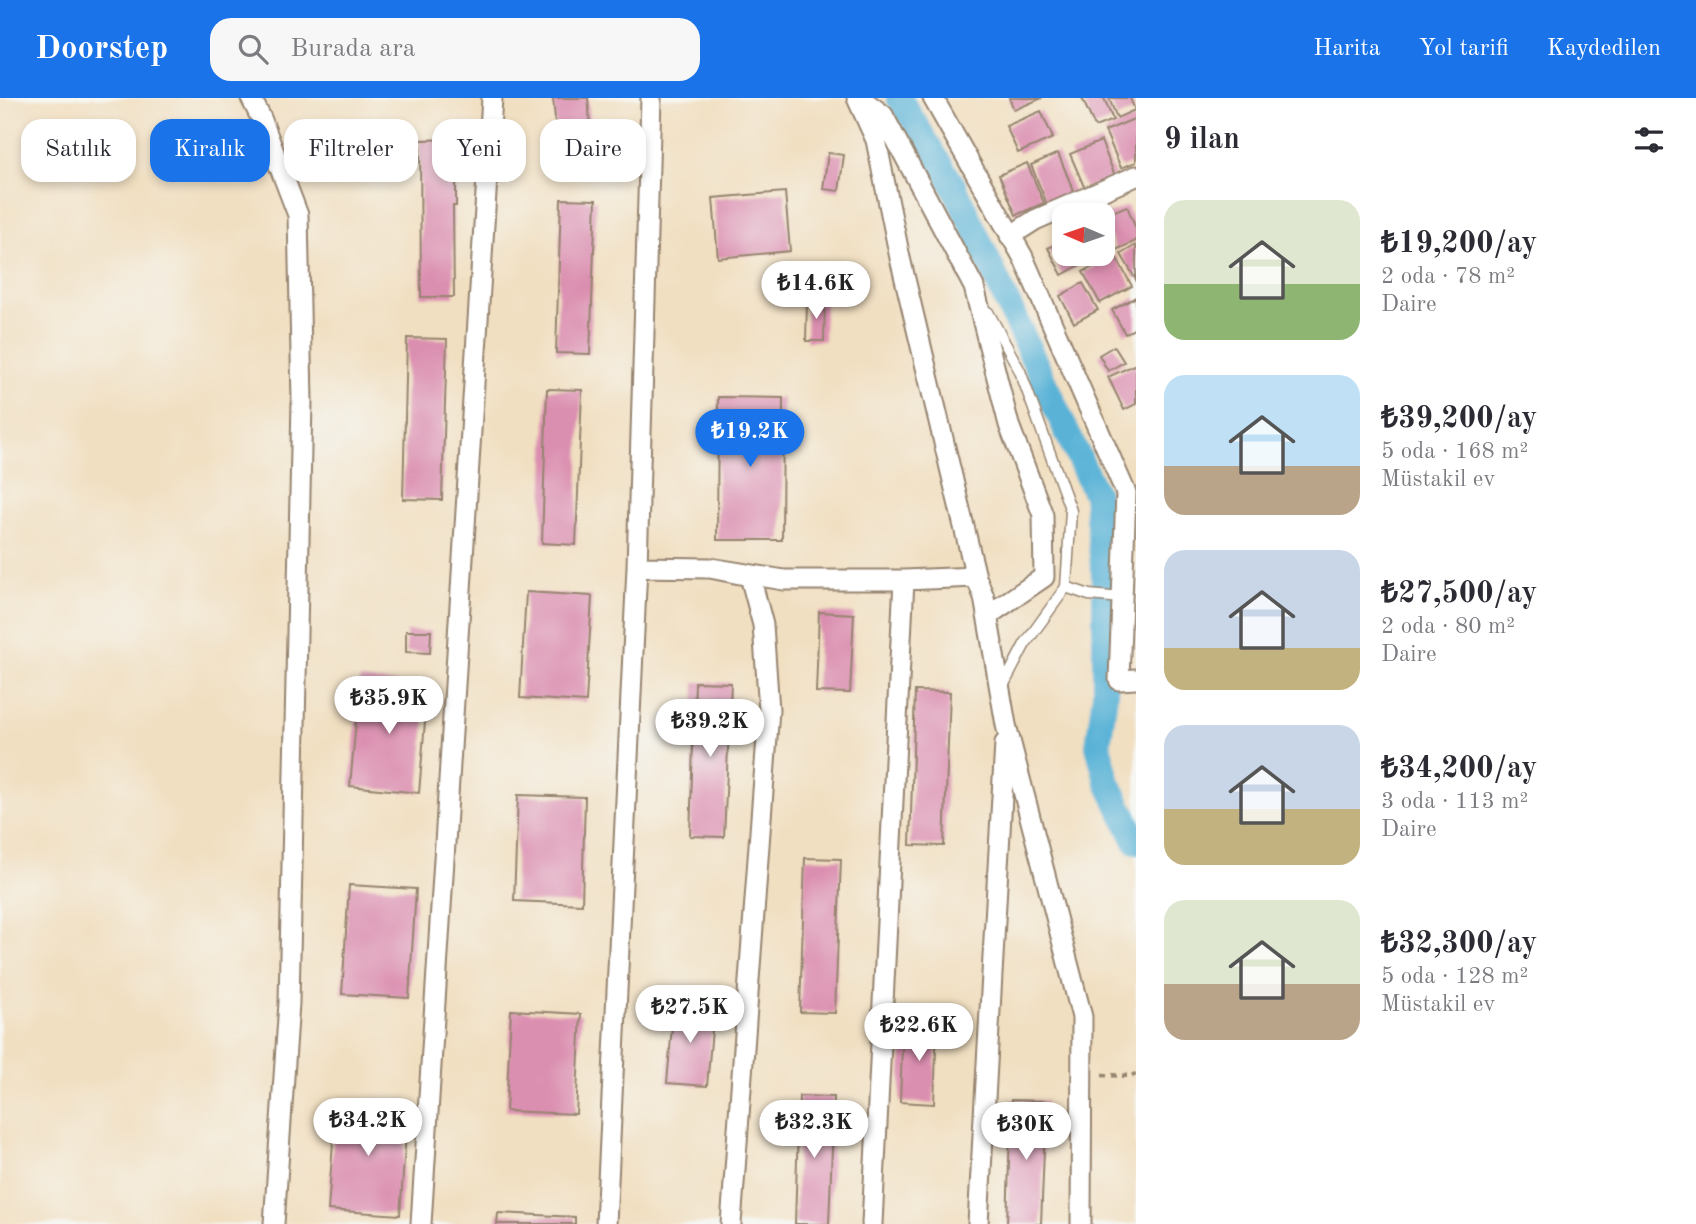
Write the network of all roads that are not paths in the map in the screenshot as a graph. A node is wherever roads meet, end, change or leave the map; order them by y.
1 (251, 98) edge
2 (492, 98) edge
3 (650, 98) edge
4 (859, 98) edge
5 (933, 98) edge
6 (1136, 176) edge
7 (1010, 236) junction
8 (974, 288) junction
9 (1131, 492) edge
10 (637, 567) junction
11 (710, 568) junction
12 (976, 577) junction
13 (904, 580) junction
14 (1066, 587) junction
15 (1119, 598) junction
16 (987, 615) junction
17 (1136, 679) edge
18 (1000, 692) junction
19 (1006, 724) junction
20 (274, 1224) edge
21 (421, 1224) edge
22 (606, 1224) edge
23 (731, 1224) edge
24 (872, 1224) edge
25 (978, 1224) edge
26 (1081, 1224) edge

1 - 20 street
2 - 21 street
3 - 10 street
4 - 8 street
4 - 12 street
5 - 7 street
6 - 7 street
7 - 9 street
8 - 14 lane
8 - 16 street
9 - 15 street
10 - 11 street
10 - 22 street
11 - 13 street
11 - 23 street
12 - 13 street
12 - 16 street
13 - 24 street
14 - 15 lane
14 - 18 lane
15 - 17 street
16 - 18 street
18 - 19 street
19 - 25 street
19 - 26 street

